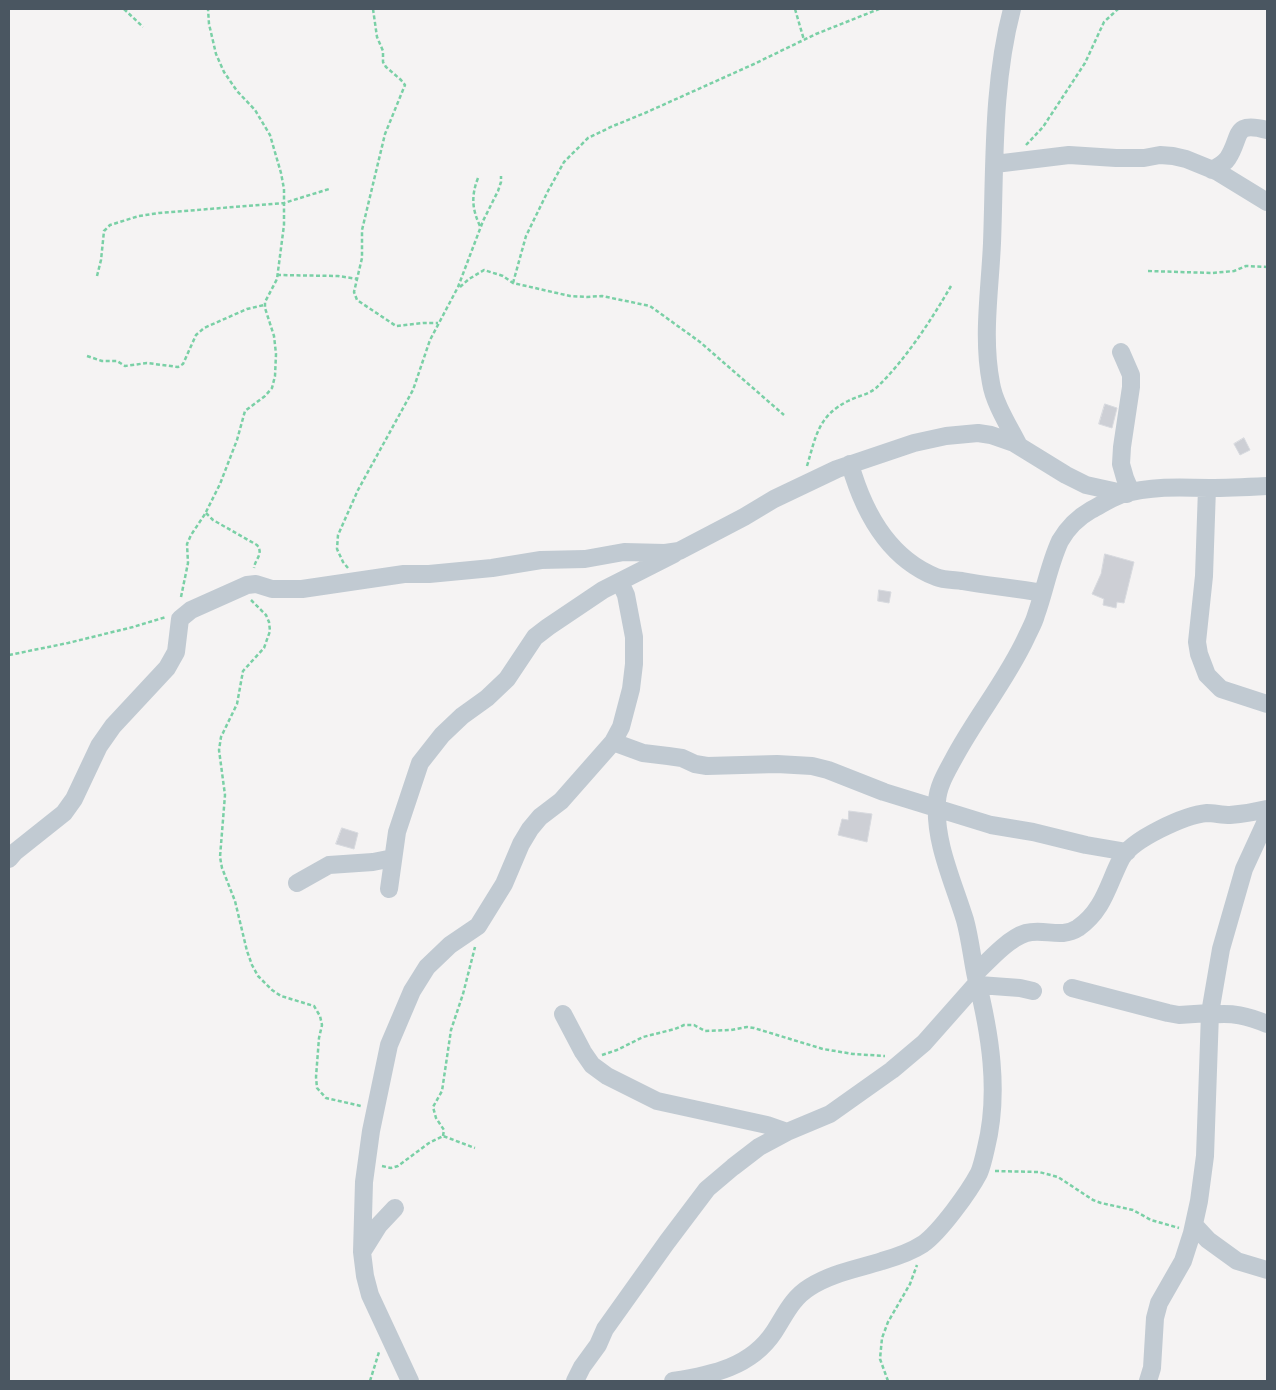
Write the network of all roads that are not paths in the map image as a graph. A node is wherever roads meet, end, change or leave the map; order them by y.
1 (1012, 9) edge
2 (1267, 130) edge
3 (1001, 163) junction
4 (1212, 170) junction
5 (1267, 202) edge
6 (1121, 352) dead end
7 (1018, 446) junction
8 (850, 464) junction
9 (1267, 486) edge
10 (1207, 488) junction
11 (1129, 493) junction
12 (679, 551) junction
13 (620, 582) junction
14 (1042, 593) junction
15 (1267, 704) edge
16 (613, 742) junction
17 (1267, 809) edge
18 (937, 810) junction
19 (1267, 819) edge
20 (1127, 852) junction
21 (393, 858) junction
22 (9, 859) edge
23 (297, 883) dead end
24 (389, 889) dead end
25 (978, 980) junction
26 (1072, 988) dead end
27 (1033, 991) dead end
28 (563, 1014) dead end
29 (1210, 1014) junction
30 (1267, 1024) edge
31 (788, 1132) junction
32 (394, 1208) dead end
33 (1193, 1229) junction
34 (362, 1252) junction
35 (1267, 1270) edge
36 (410, 1381) edge
37 (576, 1381) edge
38 (674, 1381) edge
39 (1148, 1381) edge

1 - 3 street
2 - 4 street
3 - 4 street
3 - 7 street
4 - 5 street
6 - 11 street
7 - 8 street
7 - 11 street
8 - 12 street
8 - 14 street
9 - 10 street
10 - 11 street
10 - 15 street
11 - 14 street
12 - 13 street
12 - 22 street
13 - 16 street
13 - 21 street
14 - 18 street
16 - 18 street
16 - 34 street
17 - 20 street
18 - 20 street
18 - 25 street
19 - 29 street
20 - 25 street
21 - 23 street
21 - 24 street
25 - 27 street
25 - 31 street
25 - 38 street
26 - 29 street
28 - 31 street
29 - 30 street
29 - 33 street
31 - 37 street
32 - 34 street
33 - 35 street
33 - 39 street
34 - 36 street

